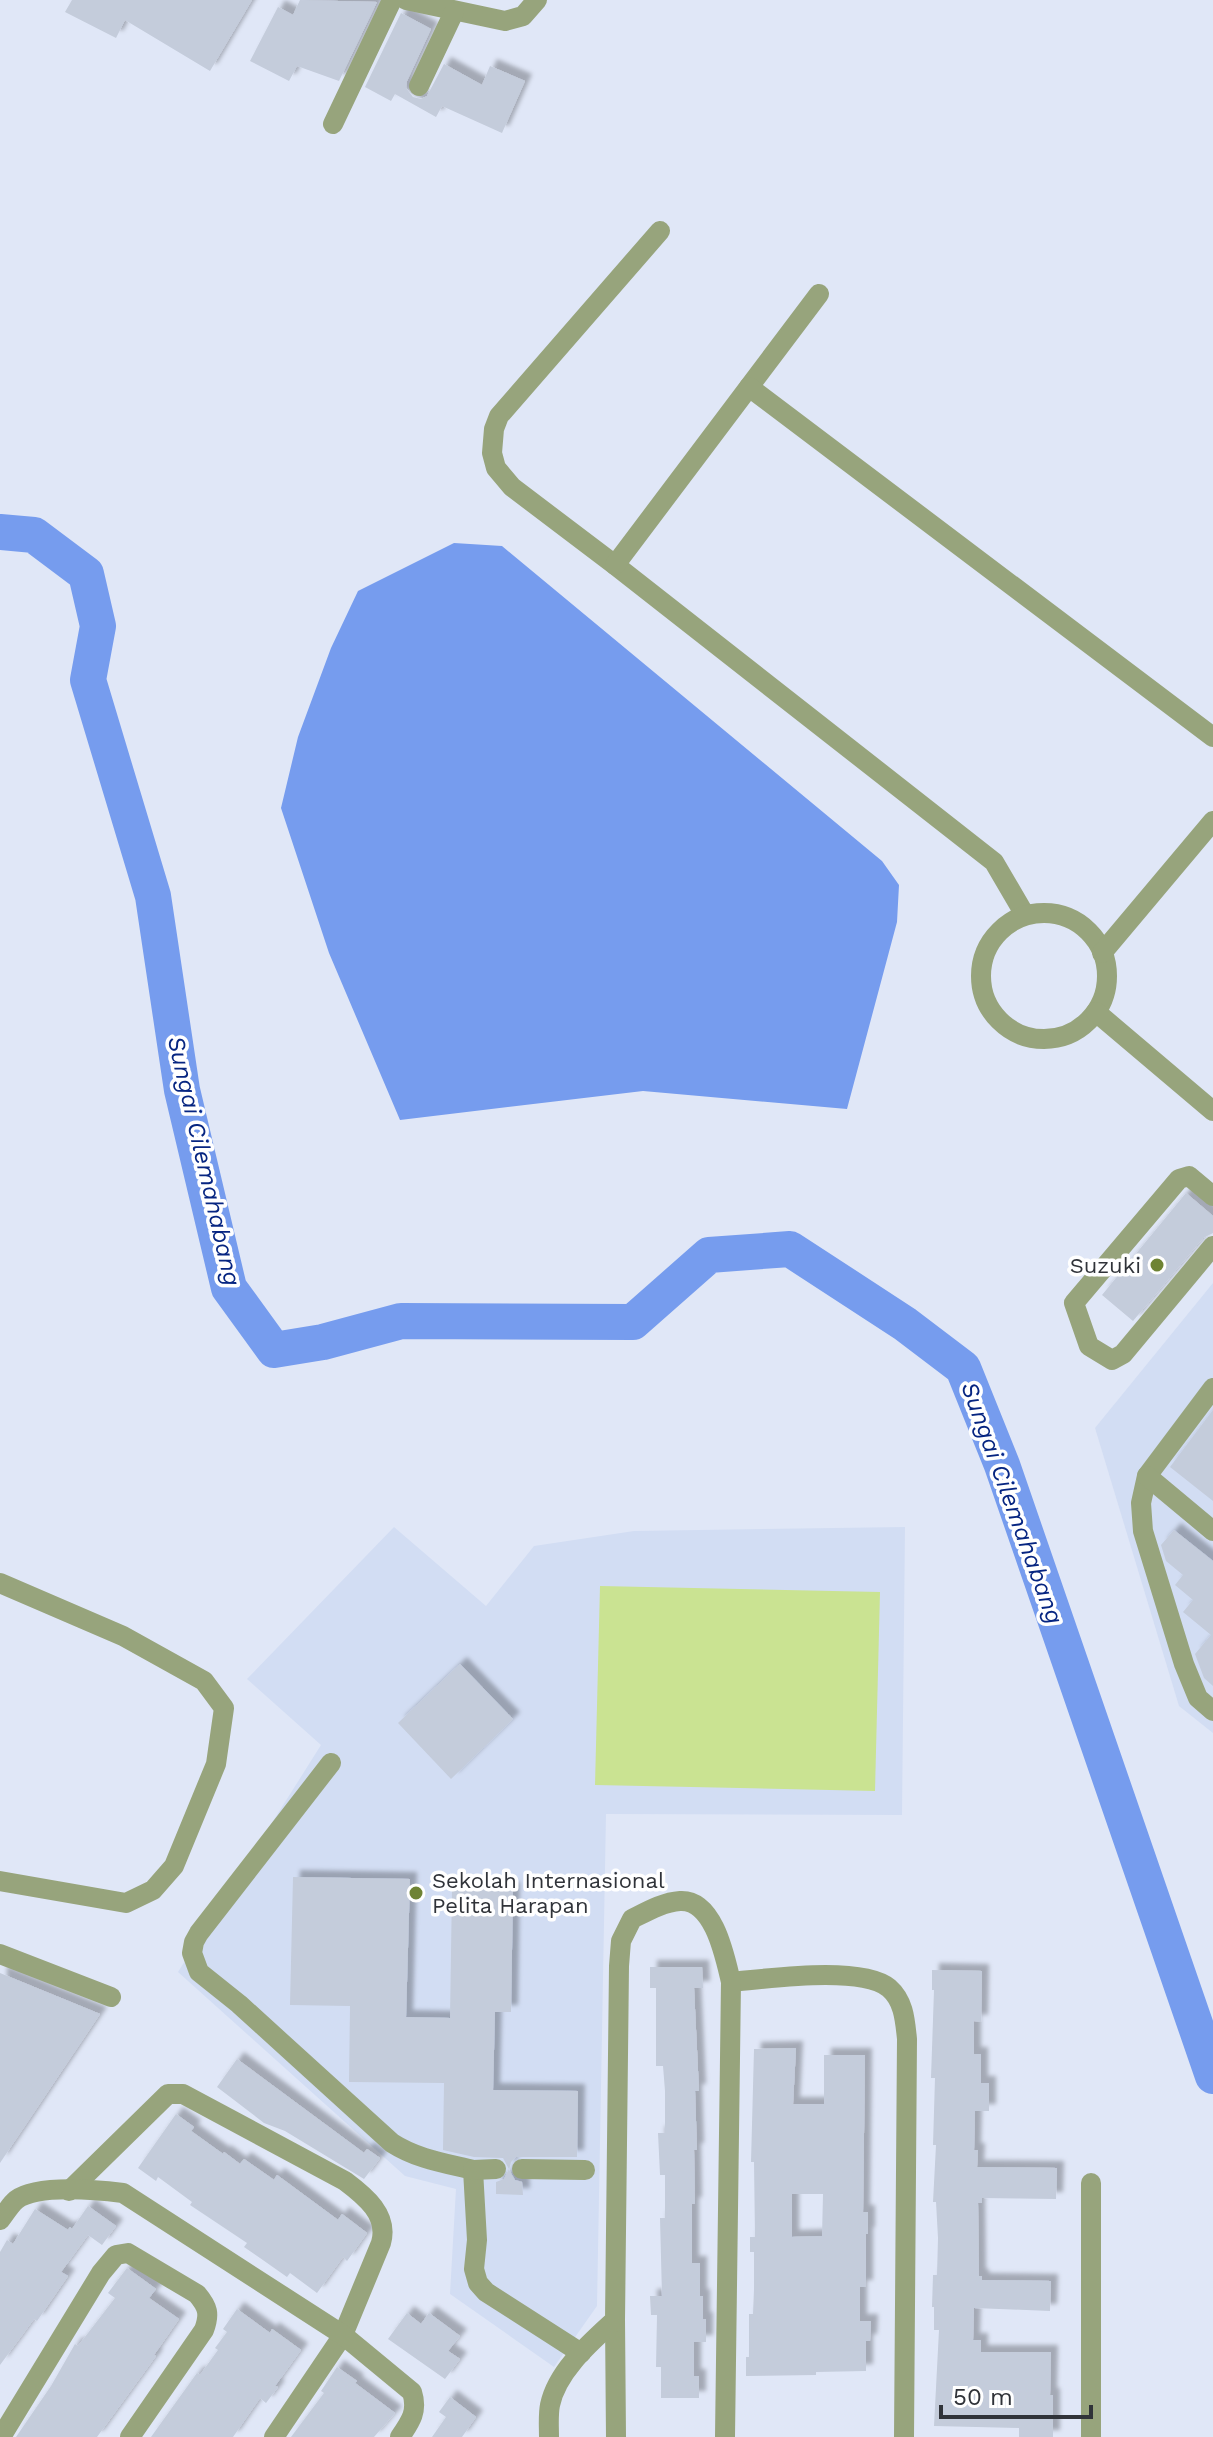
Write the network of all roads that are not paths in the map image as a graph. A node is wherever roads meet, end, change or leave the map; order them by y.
1 (392, 0) edge
2 (406, 0) edge
3 (537, 0) edge
4 (454, 12) junction
5 (419, 86) dead end
6 (333, 124) dead end
7 (660, 231) dead end
8 (819, 294) dead end
9 (749, 387) junction
10 (615, 565) junction
11 (1213, 737) edge
12 (1213, 821) edge
13 (1025, 915) junction
14 (1102, 953) junction
15 (1096, 1012) junction
16 (1213, 1111) edge
17 (1213, 1196) edge
18 (1213, 1246) edge
19 (1213, 1388) edge
20 (1147, 1476) junction
21 (1213, 1531) edge
22 (0, 1583) edge
23 (1213, 1711) edge
24 (331, 1763) dead end
25 (0, 1881) edge
26 (0, 1954) edge
27 (731, 1982) junction
28 (111, 1997) dead end
29 (496, 2169) dead end
30 (522, 2169) dead end
31 (473, 2170) junction
32 (585, 2170) dead end
33 (1091, 2183) dead end
34 (69, 2191) junction
35 (0, 2220) edge
36 (615, 2320) junction
37 (343, 2335) junction
38 (581, 2353) junction
39 (1, 2437) edge
40 (130, 2437) edge
41 (274, 2437) edge
42 (400, 2437) edge
43 (549, 2437) edge
44 (616, 2437) edge
45 (725, 2437) edge
46 (904, 2437) edge
47 (1091, 2437) edge

1 - 6 street
2 - 4 street
3 - 4 street
4 - 5 street
7 - 10 street
8 - 9 street
9 - 10 street
9 - 11 street
10 - 13 street
12 - 14 street
13 - 14 street
13 - 15 street
14 - 15 street
15 - 16 street
17 - 18 street
19 - 20 street
20 - 21 street
20 - 23 street
22 - 25 street
24 - 31 street
26 - 28 street
27 - 36 street
27 - 45 street
27 - 46 street
29 - 31 street
30 - 32 street
31 - 38 street
33 - 47 street
34 - 35 street
34 - 37 street
34 - 37 street
36 - 38 street
36 - 44 street
37 - 41 street
37 - 42 street
38 - 43 street
39 - 40 street

